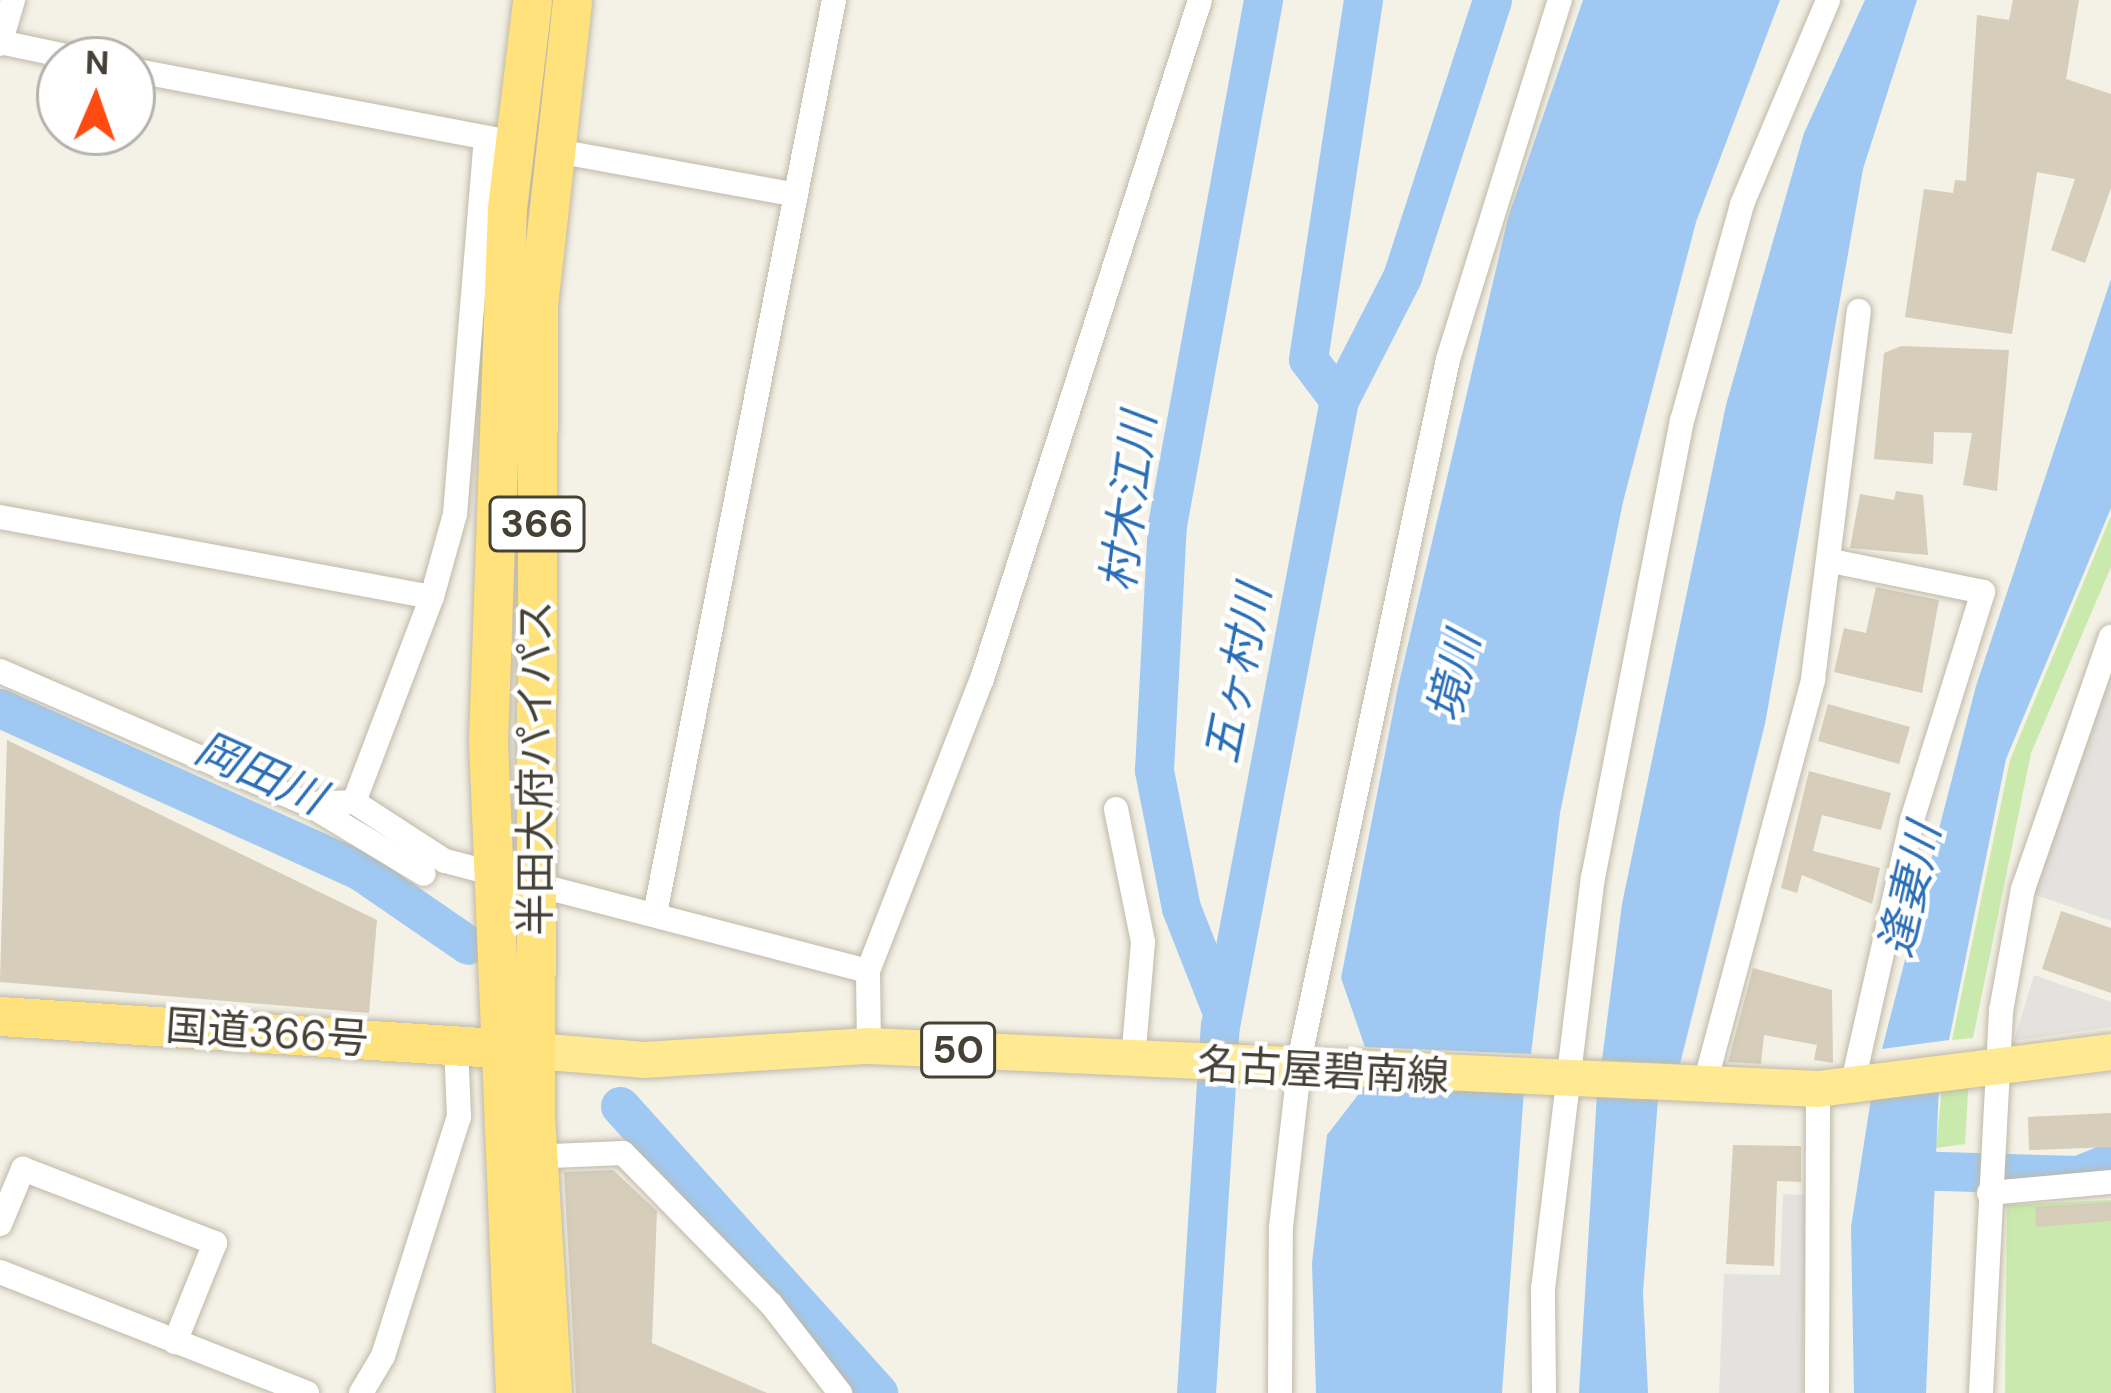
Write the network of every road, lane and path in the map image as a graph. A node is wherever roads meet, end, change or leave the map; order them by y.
1 (13, 0) edge
2 (532, 0) edge
3 (572, 0) edge
4 (834, 0) edge
5 (1199, 0) edge
6 (1560, 0) edge
7 (1828, 0) edge
8 (0, 42) edge
9 (36, 50) edge
10 (156, 75) edge
11 (499, 141) junction
12 (552, 150) junction
13 (796, 195) junction
14 (1859, 311) dead end
15 (0, 517) edge
16 (1836, 562) junction
17 (432, 597) junction
18 (2111, 637) edge
19 (0, 671) edge
20 (354, 802) junction
21 (308, 804) junction
22 (1116, 809) dead end
23 (424, 874) dead end
24 (494, 875) junction
25 (536, 886) junction
26 (656, 914) junction
27 (868, 971) junction
28 (0, 1016) edge
29 (456, 1045) junction
30 (868, 1046) junction
31 (518, 1050) junction
32 (2111, 1052) edge
33 (1133, 1062) junction
34 (1298, 1070) junction
35 (1994, 1082) junction
36 (1571, 1083) junction
37 (1698, 1087) junction
38 (1835, 1087) junction
39 (523, 1158) junction
40 (2111, 1182) edge
41 (1989, 1192) junction
42 (0, 1224) edge
43 (0, 1272) edge
44 (175, 1342) junction
45 (308, 1393) edge
46 (361, 1393) edge
47 (515, 1393) edge
48 (552, 1393) edge
49 (840, 1393) edge
50 (1280, 1393) edge
51 (1544, 1393) edge
52 (1817, 1393) edge
53 (1981, 1393) edge

1 - 8 street
2 - 11 highway, 半田大府パイパス / 366
3 - 12 highway, 半田大府パイパス / 366
4 - 13 street
5 - 27 street
6 - 34 street
7 - 36 street
8 - 9 street
10 - 11 street
11 - 17 street
11 - 24 highway, 半田大府パイパス / 366
12 - 13 street
12 - 25 highway, 半田大府パイパス / 366
13 - 26 street
14 - 16 street
15 - 17 street
16 - 37 street
16 - 38 street
17 - 20 street
18 - 35 street
19 - 21 street
20 - 21 street
20 - 24 street
21 - 23 street
22 - 33 street
24 - 25 street
24 - 31 highway, 半田大府パイパス / 366
25 - 26 street
25 - 31 highway, 半田大府パイパス / 366
26 - 27 street
27 - 30 street
28 - 29 highway, 国道366号
29 - 31 highway, 国道366号
29 - 46 street
30 - 31 main road, 名古屋碧南線 / 50
30 - 33 main road, 名古屋碧南線 / 50
31 - 39 highway, 半田大府パイパス / 366
32 - 35 main road, 名古屋碧南線 / 50
33 - 34 main road, 名古屋碧南線 / 50
34 - 36 main road, 名古屋碧南線 / 50
34 - 50 street
35 - 38 main road, 名古屋碧南線 / 50
35 - 41 street
36 - 37 main road, 名古屋碧南線 / 50
36 - 51 street
37 - 38 main road, 名古屋碧南線 / 50
38 - 52 street
39 - 47 highway, 半田大府パイパス / 366
39 - 48 highway, 半田大府パイパス / 366
39 - 49 street
40 - 41 street
41 - 53 street
42 - 44 street
43 - 44 street
44 - 45 street

